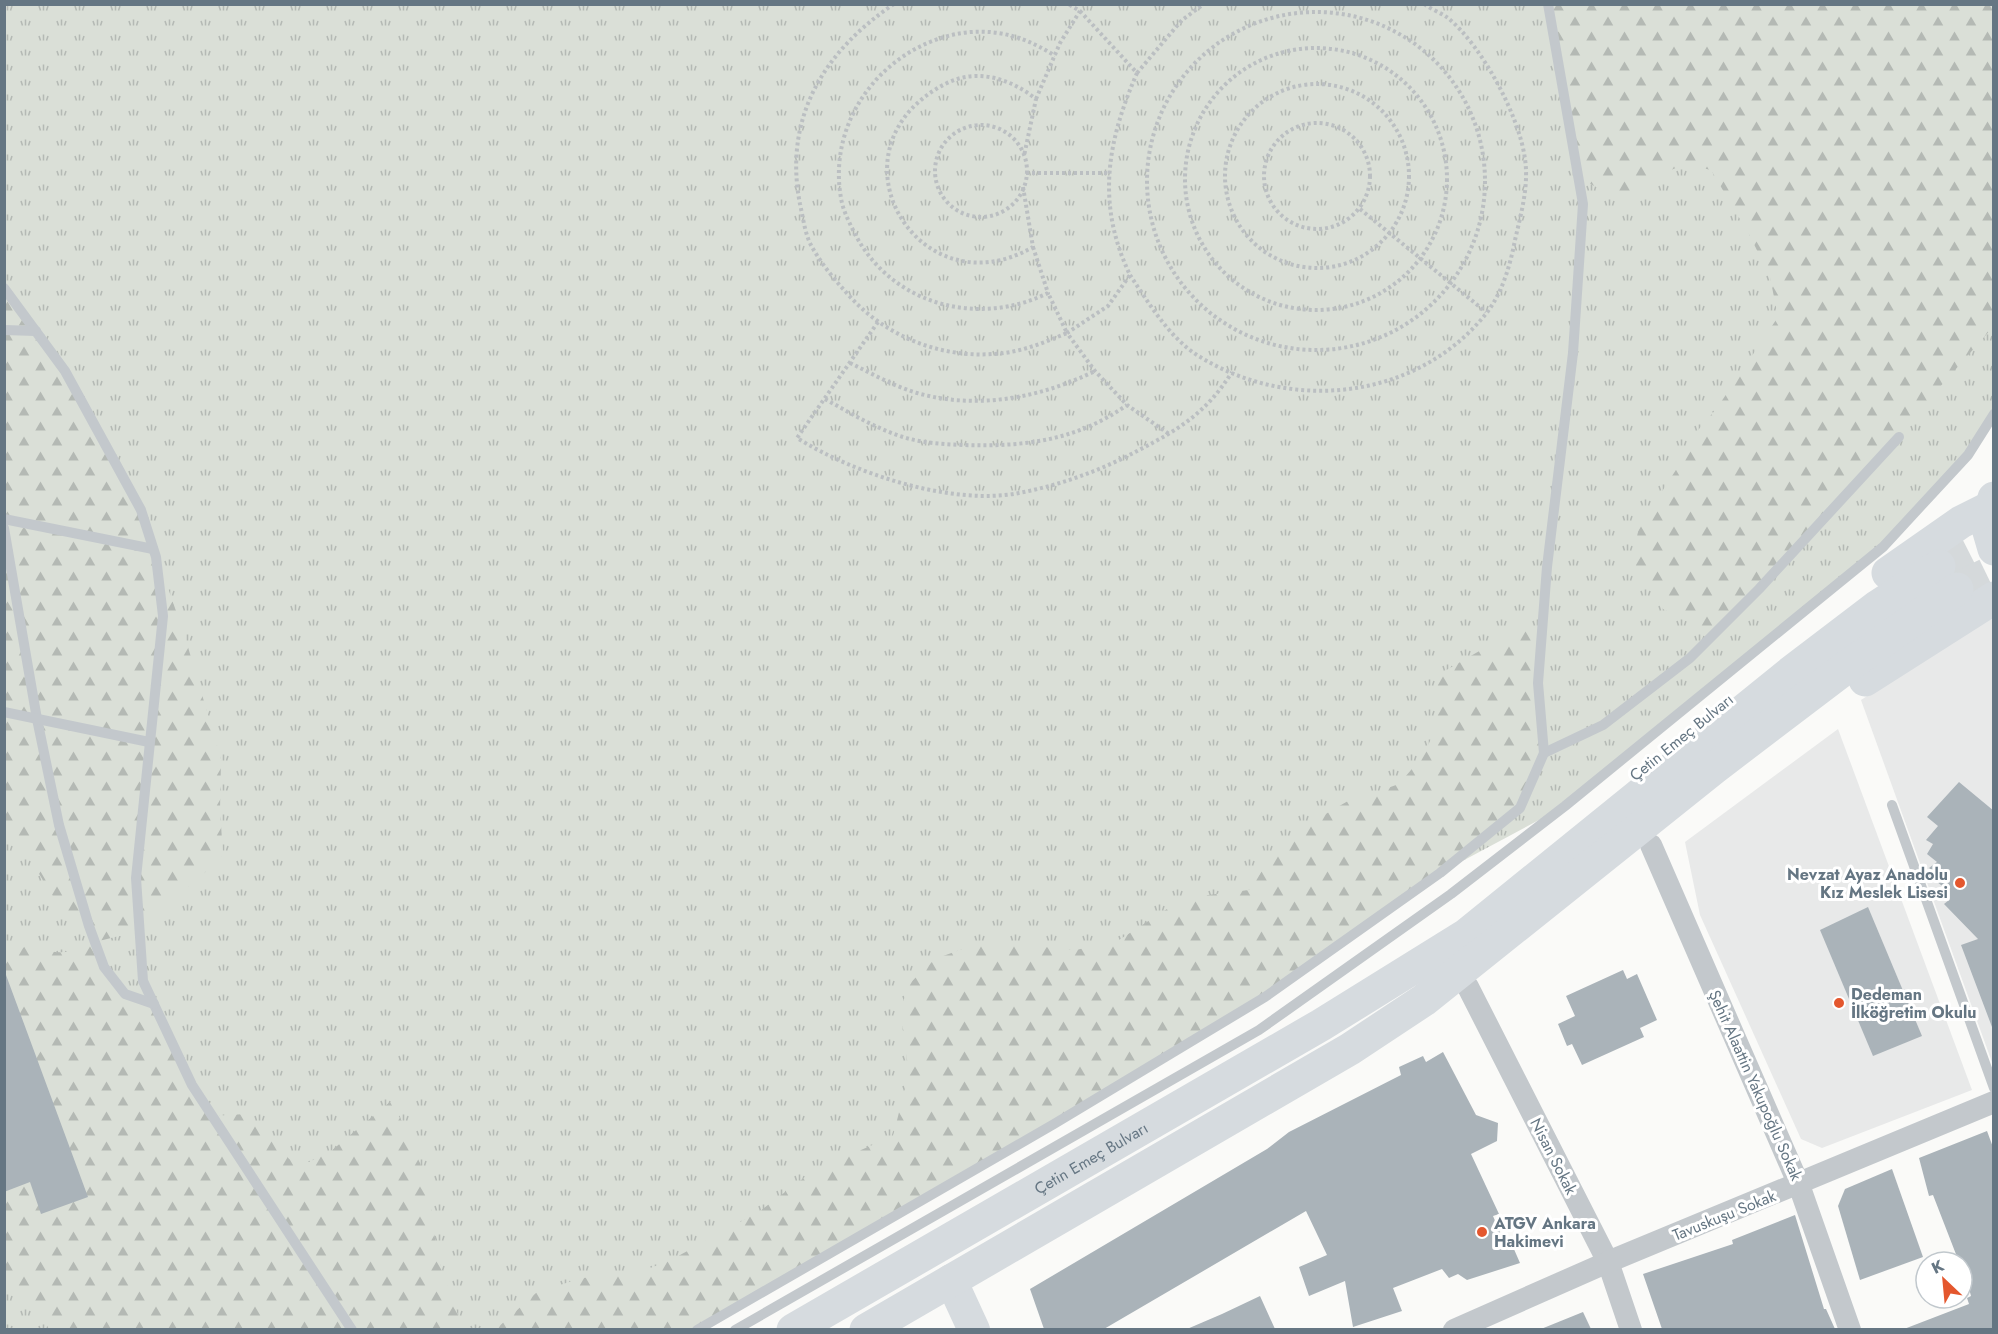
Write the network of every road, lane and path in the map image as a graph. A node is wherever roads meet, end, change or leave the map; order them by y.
1 (894, 4) edge
2 (1068, 4) edge
3 (1204, 4) edge
4 (1424, 4) edge
5 (1548, 4) edge
6 (1080, 11) junction
7 (1055, 56) junction
8 (1137, 73) junction
9 (1036, 99) junction
10 (1024, 156) junction
11 (1026, 173) junction
12 (1110, 173) junction
13 (1023, 186) junction
14 (1360, 209) junction
15 (1390, 232) junction
16 (1033, 247) junction
17 (1420, 258) junction
18 (1130, 275) junction
19 (1451, 283) junction
20 (4, 288) edge
21 (1048, 293) junction
22 (1486, 312) junction
23 (878, 322) junction
24 (4, 330) edge
25 (36, 331) junction
26 (1067, 333) junction
27 (850, 363) junction
28 (1095, 371) junction
29 (1232, 372) junction
30 (825, 399) junction
31 (1127, 405) junction
32 (1994, 414) edge
33 (1170, 434) junction
34 (1899, 437) dead end
35 (1992, 500) edge
36 (4, 519) edge
37 (4, 528) edge
38 (153, 549) junction
39 (1994, 549) edge
40 (1994, 598) edge
41 (4, 712) edge
42 (37, 719) junction
43 (149, 742) junction
44 (1544, 753) junction
45 (1892, 805) dead end
46 (1651, 845) junction
47 (1386, 986) junction
48 (1468, 987) junction
49 (1424, 1000) junction
50 (154, 1004) junction
51 (1994, 1088) edge
52 (1994, 1102) edge
53 (1799, 1185) junction
54 (1608, 1262) junction
55 (951, 1280) junction
56 (352, 1329) edge
57 (698, 1329) edge
58 (735, 1329) edge
59 (793, 1329) edge
60 (866, 1329) edge
61 (974, 1329) edge
62 (1454, 1329) edge
63 (1631, 1329) edge
64 (1850, 1329) edge

1 - 23 path
2 - 6 path
3 - 8 path
4 - 22 path
5 - 44 lane
6 - 7 path
6 - 8 path
7 - 9 path
7 - 21 path
8 - 12 path
9 - 10 path
9 - 16 path
10 - 11 path
10 - 13 path
11 - 12 path
11 - 13 path
12 - 18 path
13 - 16 path
14 - 14 path
14 - 15 path
15 - 15 path
15 - 17 path
16 - 21 path
17 - 17 path
17 - 19 path
18 - 26 path
18 - 29 path
19 - 19 path
19 - 22 path
20 - 25 lane
21 - 26 path
22 - 29 path
23 - 26 path
23 - 27 path
24 - 25 lane
25 - 38 lane
26 - 28 path
27 - 28 path
27 - 30 path
28 - 31 path
29 - 33 path
30 - 31 path
30 - 33 path
31 - 33 path
32 - 58 lane
34 - 44 lane
35 - 39 main road
35 - 47 main road, Çetin Emeç Bulvarı
36 - 38 lane
37 - 42 lane
38 - 43 lane
40 - 46 main road, Çetin Emeç Bulvarı
41 - 42 lane
42 - 43 lane
42 - 50 lane
43 - 50 lane
44 - 57 lane
45 - 51 lane
46 - 48 main road, Çetin Emeç Bulvarı
46 - 53 street, Şehit Alaattin Yakupoğlu Sokak
47 - 49 main road, Çetin Emeç Bulvarı
47 - 59 main road, Çetin Emeç Bulvarı
48 - 49 main road, Çetin Emeç Bulvarı
48 - 54 street, Nisan Sokak
49 - 55 main road, Çetin Emeç Bulvarı
50 - 56 lane
52 - 53 street, Tavuskuşu Sokak
53 - 54 street, Tavuskuşu Sokak
53 - 64 street, Şehit Alaattin Yakupoğlu Sokak
54 - 62 street, Tavuskuşu Sokak
54 - 63 street, Nisan Sokak
55 - 60 main road, Çetin Emeç Bulvarı
55 - 61 street

